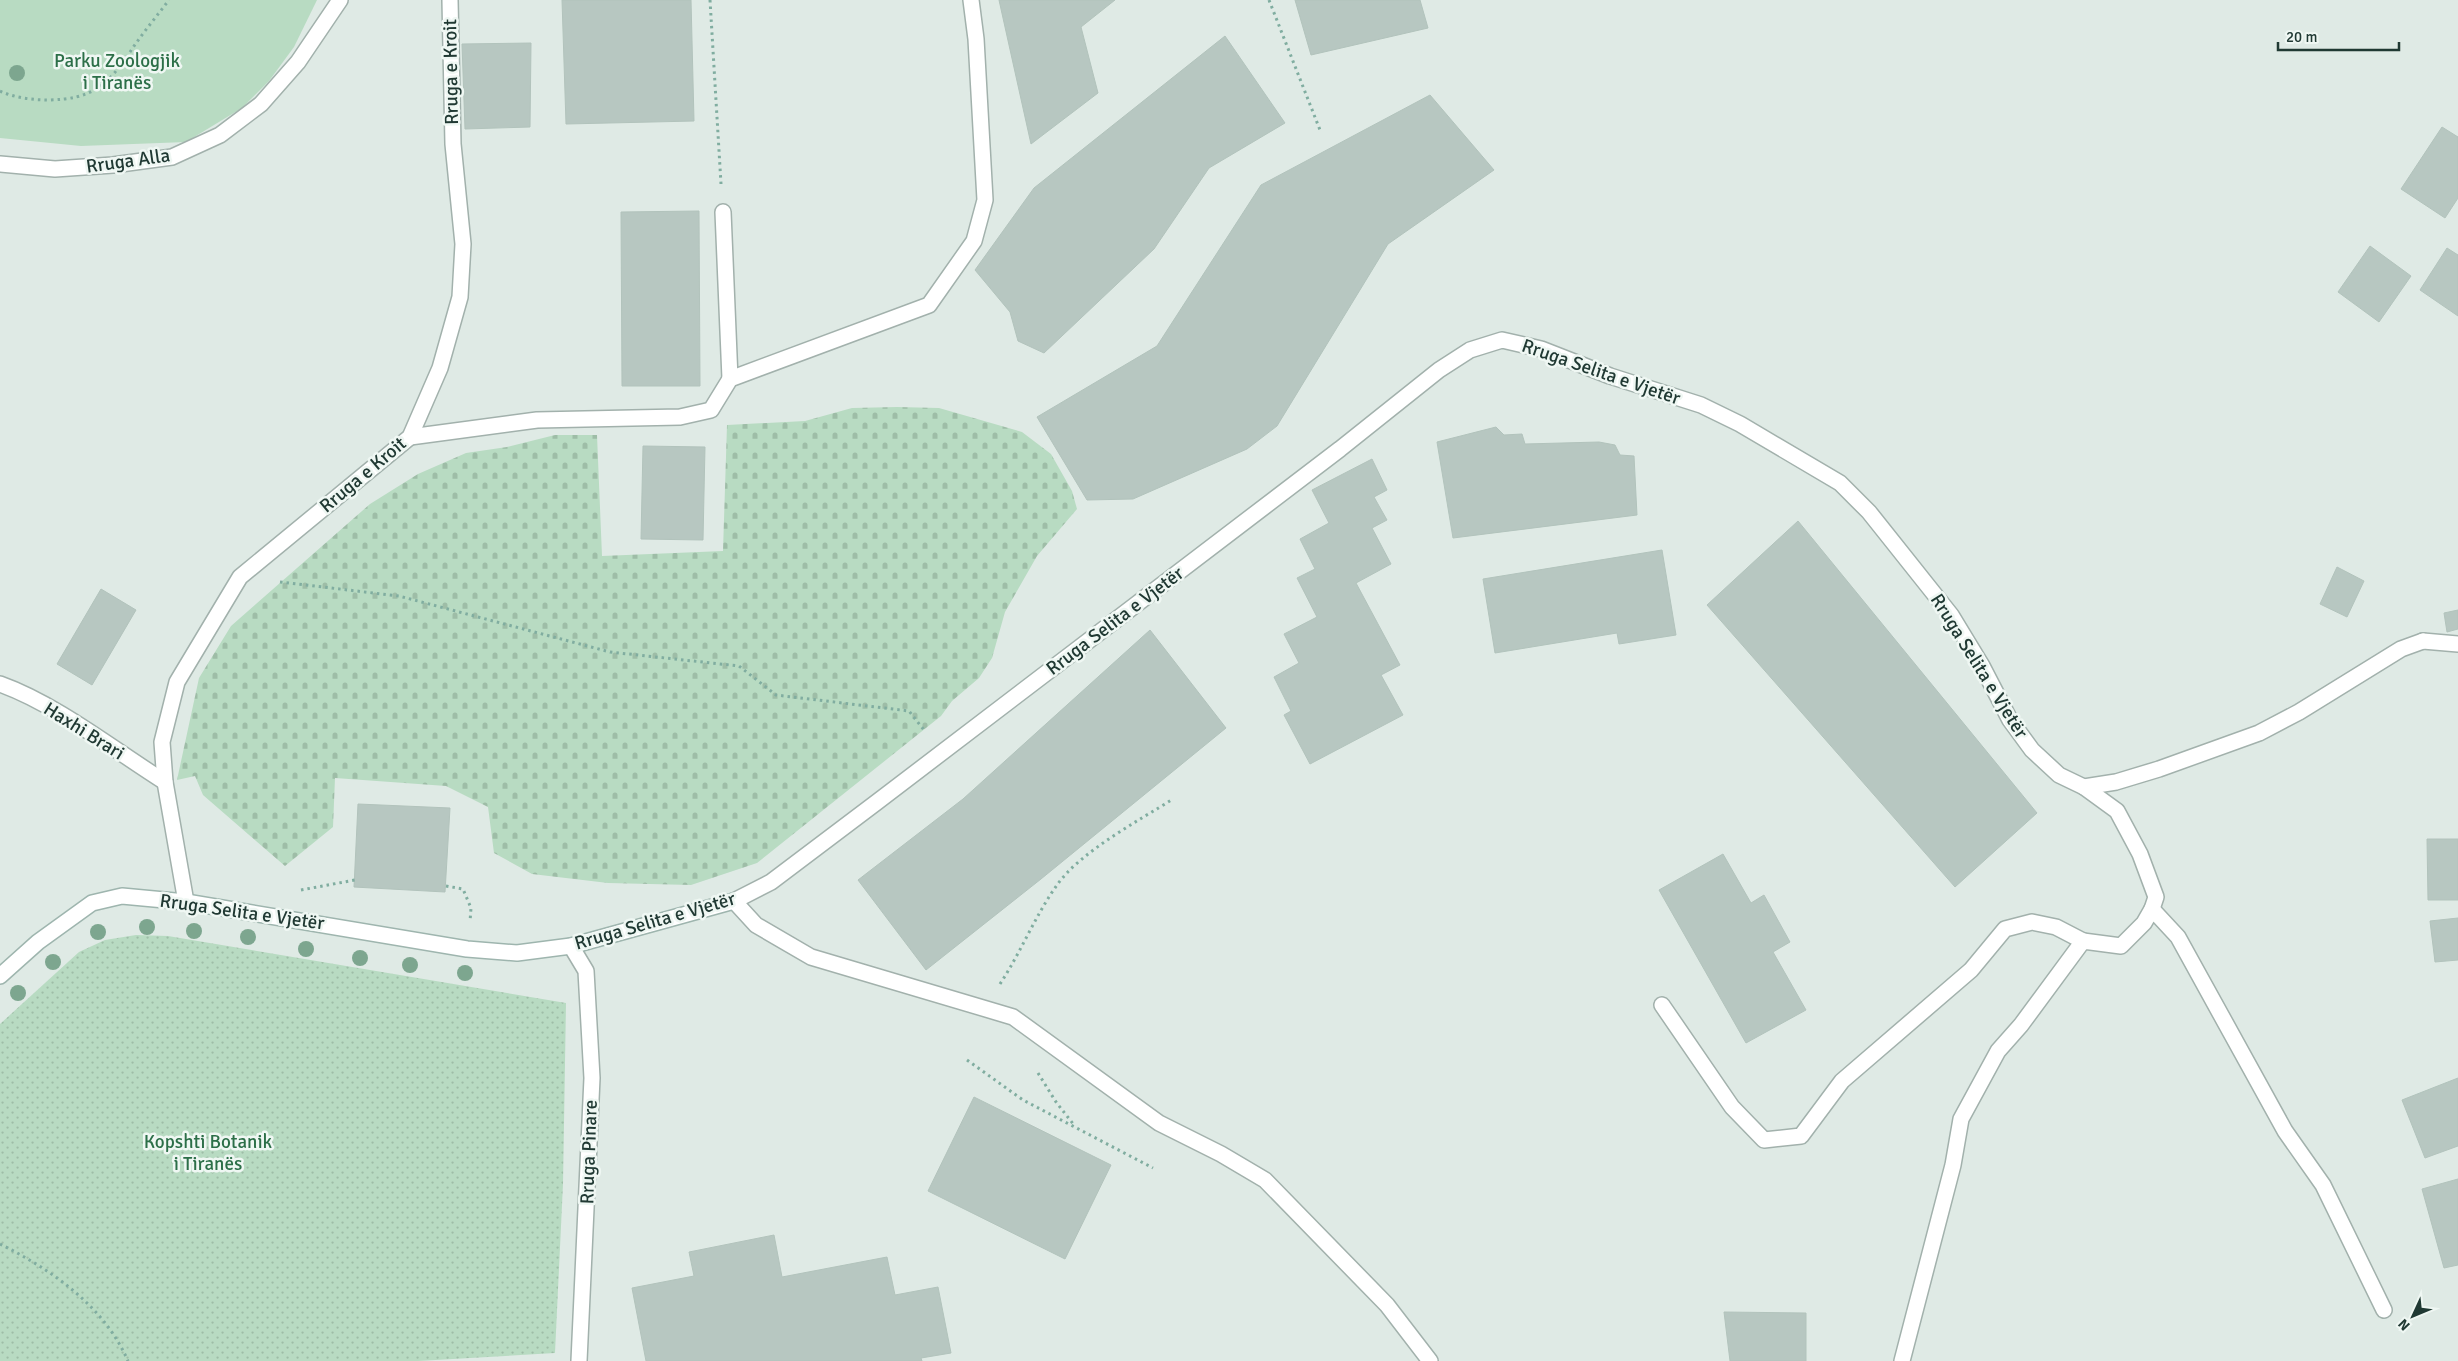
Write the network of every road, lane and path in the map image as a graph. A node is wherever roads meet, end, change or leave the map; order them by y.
1 (169, 0) edge
2 (340, 0) edge
3 (450, 0) edge
4 (710, 0) edge
5 (971, 0) edge
6 (1269, 0) edge
7 (0, 92) edge
8 (1320, 130) dead end
9 (0, 164) edge
10 (723, 212) joint
11 (730, 379) junction
12 (410, 437) junction
13 (240, 578) junction
14 (2458, 644) edge
15 (0, 684) edge
16 (942, 753) junction
17 (165, 782) junction
18 (2084, 787) junction
19 (1173, 800) dead end
20 (446, 886) dead end
21 (734, 901) junction
22 (186, 902) junction
23 (2152, 909) junction
24 (2083, 941) junction
25 (571, 946) junction
26 (467, 949) junction
27 (0, 976) edge
28 (1662, 1005) dead end
29 (984, 1008) junction
30 (1033, 1032) junction
31 (967, 1060) dead end
32 (1076, 1128) junction
33 (1153, 1168) dead end
34 (0, 1244) edge
35 (2384, 1310) dead end
36 (128, 1361) edge
37 (579, 1361) edge
38 (1430, 1361) edge
39 (1902, 1361) edge

1 - 7 path
2 - 9 street, Rruga Alla
3 - 12 street, Rruga e Kroit
4 - 10 path
5 - 11 street
6 - 8 path
10 - 11 street
11 - 12 street
12 - 13 street, Rruga e Kroit
13 - 16 path
13 - 17 street, Rruga e Kroit
14 - 18 street
15 - 17 street, Haxhi Brari
16 - 18 street, Rruga Selita e Vjetër
16 - 21 street, Rruga Selita e Vjetër
17 - 22 street, Rruga e Kroit
18 - 23 street, Rruga Selita e Vjetër
19 - 29 path
20 - 26 path
21 - 25 street, Rruga Selita e Vjetër
21 - 29 street
22 - 26 street, Rruga Selita e Vjetër
22 - 27 street, Rruga Selita e Vjetër
23 - 24 street
23 - 35 street
24 - 28 street
24 - 39 street
25 - 26 street, Rruga Selita e Vjetër
25 - 37 street, Rruga Pinare
29 - 30 street
30 - 32 path
30 - 38 street
31 - 32 path
32 - 33 path
34 - 36 path

